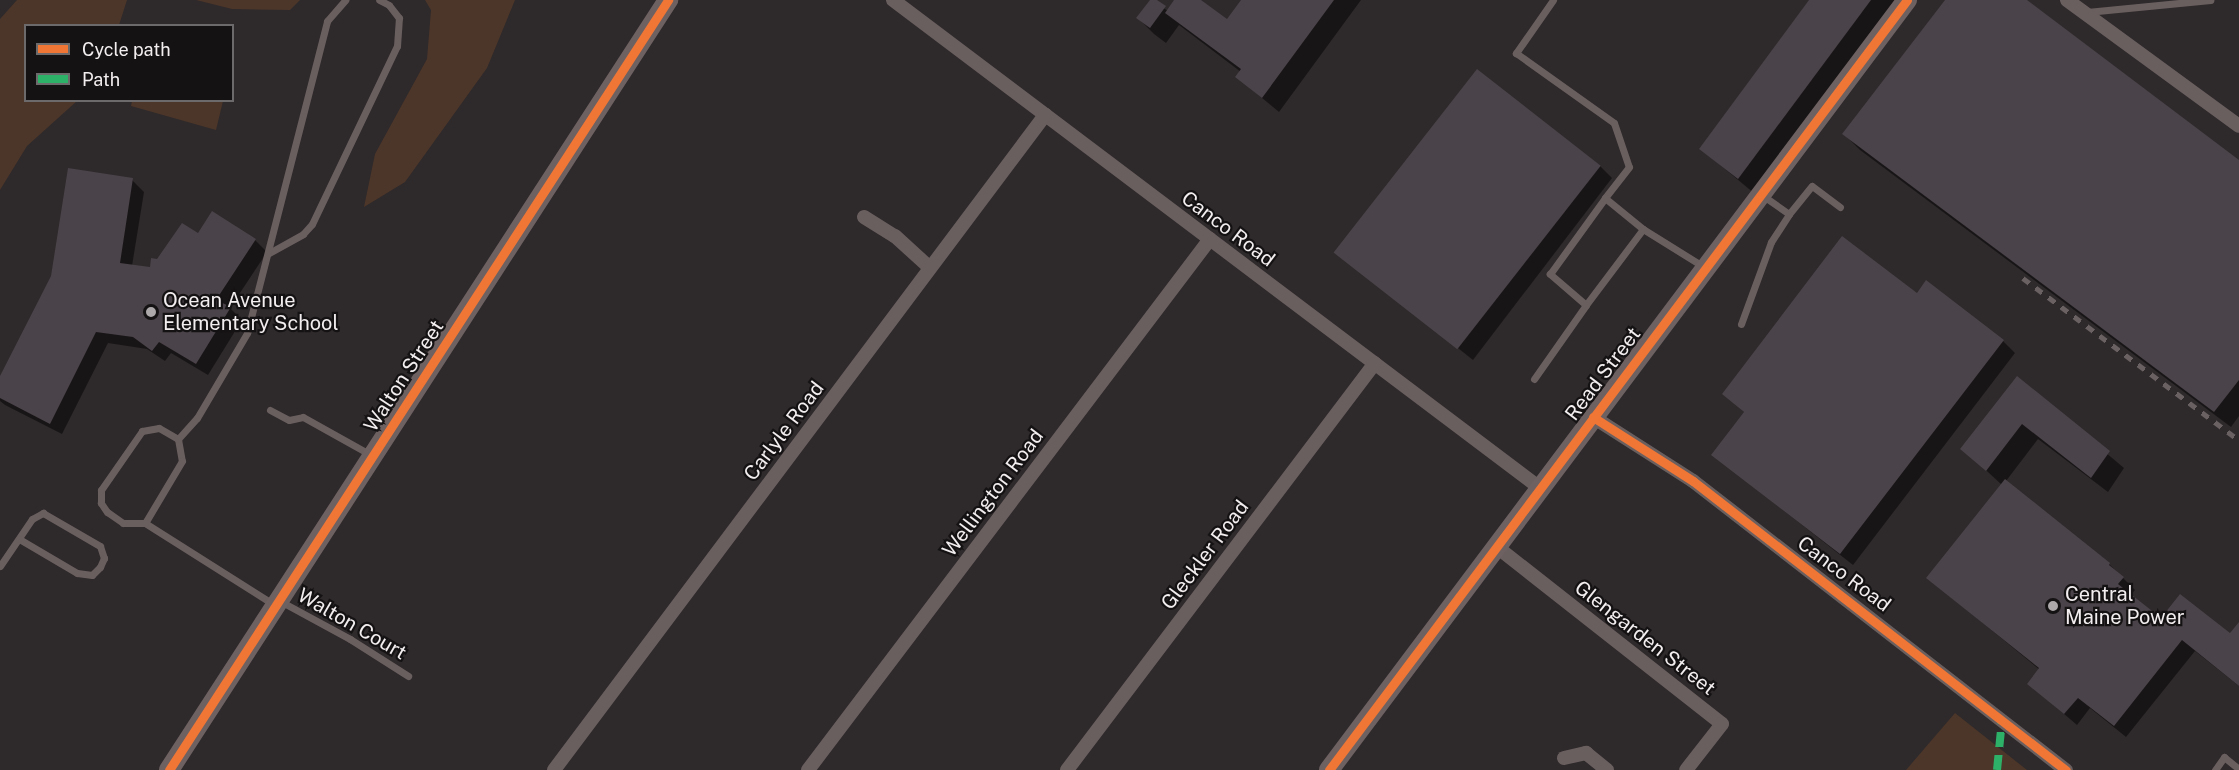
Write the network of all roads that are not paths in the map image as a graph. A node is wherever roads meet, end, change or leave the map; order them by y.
1 (345, 0) edge
2 (379, 0) edge
3 (668, 0) edge
4 (893, 0) edge
5 (1553, 0) edge
6 (1907, 0) edge
7 (2067, 0) edge
8 (2210, 0) edge
9 (2083, 13) junction
10 (1044, 115) junction
11 (2239, 126) edge
12 (1761, 195) junction
13 (1605, 198) junction
14 (1840, 207) dead end
15 (1789, 214) junction
16 (864, 217) dead end
17 (1643, 229) junction
18 (1210, 239) junction
19 (269, 254) junction
20 (930, 268) junction
21 (1706, 269) junction
22 (1586, 305) junction
23 (1742, 324) dead end
24 (1375, 363) junction
25 (1534, 379) dead end
26 (270, 410) dead end
27 (1593, 417) junction
28 (178, 439) junction
29 (373, 456) junction
30 (1540, 488) junction
31 (145, 523) junction
32 (19, 539) junction
33 (1497, 547) junction
34 (0, 566) edge
35 (278, 604) junction
36 (408, 676) dead end
37 (1563, 758) dead end
38 (2239, 769) edge
39 (169, 770) edge
40 (554, 770) edge
41 (808, 770) edge
42 (1066, 770) edge
43 (1329, 770) edge
44 (1607, 770) edge
45 (1686, 770) edge
46 (2066, 770) edge
47 (2215, 770) edge

1 - 19 lane
2 - 19 lane
3 - 29 street, Walton Street
4 - 10 street, Canco Road
5 - 13 lane
6 - 12 street, Read Street
7 - 9 street
8 - 9 lane
9 - 11 street
10 - 18 street, Canco Road
10 - 20 street, Carlyle Road
12 - 15 lane
12 - 21 street, Read Street
13 - 17 lane
13 - 22 lane
14 - 15 lane
15 - 23 lane
16 - 20 street
17 - 21 lane
17 - 22 lane
18 - 24 street, Canco Road
18 - 41 street, Wellington Road
19 - 28 lane
20 - 40 street, Carlyle Road
21 - 27 street, Read Street
22 - 25 lane
24 - 30 street, Canco Road
24 - 42 street, Gleckler Road
26 - 29 lane
27 - 30 street, Read Street
27 - 46 street, Canco Road
28 - 31 lane
28 - 31 lane
29 - 35 street, Walton Street
30 - 33 street, Read Street
31 - 35 lane, Walton Court
32 - 32 lane
32 - 34 lane
33 - 43 street, Read Street
33 - 45 street, Glengarden Street
35 - 36 lane, Walton Court
35 - 39 street, Walton Street
37 - 44 street
38 - 47 lane

